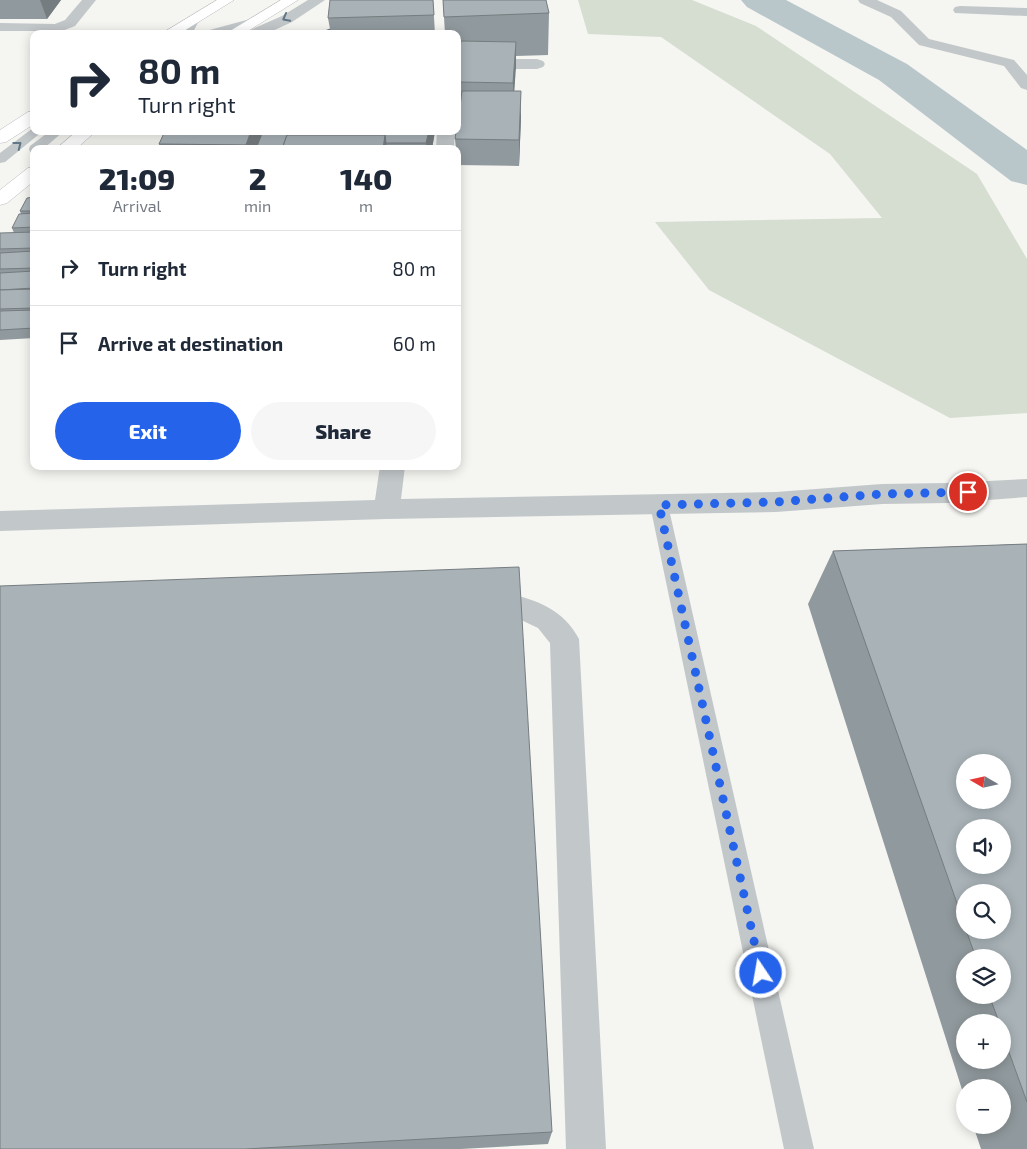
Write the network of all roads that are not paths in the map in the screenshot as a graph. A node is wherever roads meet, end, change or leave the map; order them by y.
1 (89, 0) edge
2 (227, 0) edge
3 (291, 0) edge
4 (865, 0) edge
5 (314, 2) edge
6 (960, 10) dead end
7 (1027, 12) edge
8 (196, 17) junction
9 (0, 27) edge
10 (254, 27) edge
11 (57, 28) junction
12 (63, 30) edge
13 (175, 30) edge
14 (188, 30) edge
15 (233, 30) edge
16 (461, 64) edge
17 (537, 64) dead end
18 (1027, 85) edge
19 (30, 119) edge
20 (33, 135) edge
21 (53, 135) edge
22 (83, 135) edge
23 (0, 138) edge
24 (39, 145) edge
25 (70, 145) edge
26 (30, 151) edge
27 (3, 165) edge
28 (30, 175) edge
29 (0, 199) edge
30 (392, 470) edge
31 (1027, 488) edge
32 (659, 505) junction
33 (386, 509) junction
34 (0, 521) edge
35 (460, 593) edge
36 (586, 1149) edge
37 (799, 1149) edge

1 - 11 street
2 - 8 highway
3 - 5 street
3 - 10 highway
4 - 18 street
5 -> 10 street
6 - 7 street
8 - 13 highway
8 - 14 lane
9 - 11 street
10 - 15 lane
11 - 12 street
16 - 17 street
19 - 23 highway
27 -> 20 lane
21 - 24 lane
22 - 25 highway
26 - 27 lane
28 - 29 highway
30 - 33 street
31 - 32 street
32 - 33 street
32 - 37 lane
33 - 34 street
35 - 36 street

